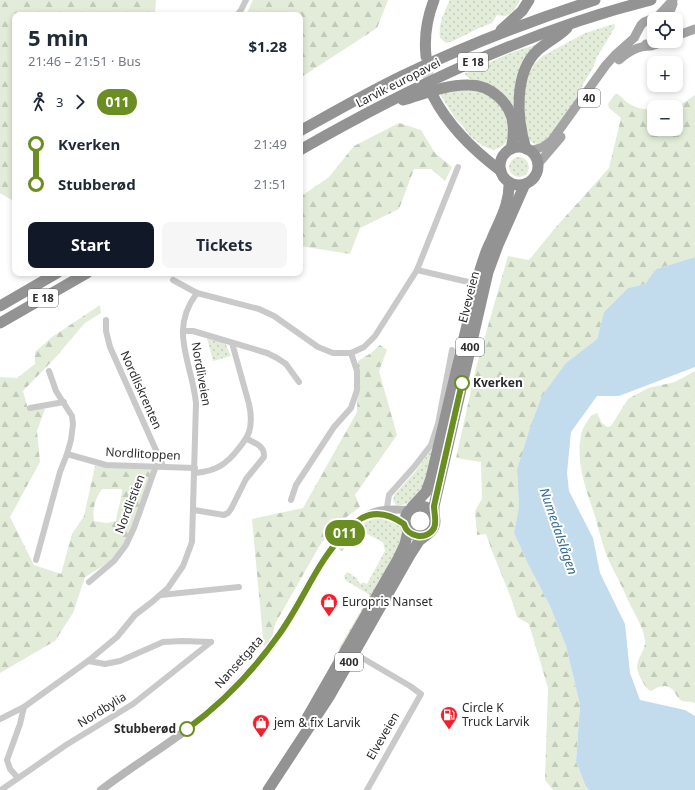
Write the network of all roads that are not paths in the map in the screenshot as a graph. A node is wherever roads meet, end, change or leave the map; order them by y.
1 (246, 0) edge
2 (434, 0) edge
3 (529, 0) edge
4 (595, 0) edge
5 (649, 0) edge
6 (674, 0) edge
7 (240, 12) edge
8 (662, 12) edge
9 (670, 12) edge
10 (647, 22) edge
11 (572, 24) junction
12 (639, 29) junction
13 (695, 29) edge
14 (683, 33) edge
15 (494, 36) junction
16 (647, 45) edge
17 (647, 46) edge
18 (426, 56) tunnel mouth
19 (433, 96) tunnel mouth
20 (378, 107) junction
21 (303, 129) edge
22 (303, 148) edge
23 (473, 148) junction
24 (528, 150) junction
25 (508, 152) junction
26 (538, 164) junction
27 (458, 167) dead end
28 (501, 172) junction
29 (509, 182) junction
30 (525, 184) junction
31 (417, 270) junction
32 (51, 276) edge
33 (82, 276) edge
34 (173, 280) dead end
35 (477, 284) junction
36 (197, 293) junction
37 (0, 306) edge
38 (106, 320) dead end
39 (0, 323) edge
40 (183, 331) junction
41 (232, 343) junction
42 (452, 350) dead end
43 (350, 353) junction
44 (49, 371) dead end
45 (299, 382) dead end
46 (64, 402) junction
47 (30, 408) dead end
48 (247, 439) junction
49 (67, 454) junction
50 (156, 466) junction
51 (163, 466) junction
52 (195, 471) junction
53 (291, 500) dead end
54 (411, 508) junction
55 (194, 510) junction
56 (386, 512) junction
57 (434, 515) junction
58 (406, 527) junction
59 (428, 534) junction
60 (36, 560) dead end
61 (89, 582) dead end
62 (239, 587) dead end
63 (161, 595) junction
64 (350, 651) junction
65 (88, 661) junction
66 (24, 707) junction
67 (0, 719) edge
68 (18, 778) junction
69 (1, 790) edge
70 (101, 790) edge
71 (267, 790) edge
72 (367, 790) edge

1 - 7 street
2 - 18 highway
3 - 15 highway, E 18
4 - 15 highway, Larvik europavei / E 18
5 - 11 highway, Larvik europavei / E 18
6 - 8 main road, 40
6 - 9 main road, 40
10 - 12 main road, 40
11 - 20 highway, Larvik europavei / E 18
11 - 24 highway, E 18
12 - 16 main road
12 - 24 main road, 40
13 - 14 main road
15 - 21 highway, Larvik europavei / E 18
17 - 26 main road, 40
19 - 23 highway
20 - 22 highway, Larvik europavei / E 18
20 - 25 highway, E 18
23 - 25 highway
23 - 28 highway
24 - 25 highway
24 - 26 highway
25 - 28 highway
26 - 30 highway, 400
27 - 31 street
28 - 29 highway
29 - 30 highway
29 - 35 highway, Elveveien / 400
30 - 57 highway, Elveveien / 400
31 - 35 street
31 - 43 street
32 - 37 highway, E 18
33 - 39 highway, E 18
34 - 36 street
35 - 54 highway, Elveveien / 400
36 - 40 street, Nordliveien
36 - 43 street
38 - 51 street, Nordliskrenten
40 - 41 street
40 - 52 street, Nordliveien
41 - 45 street
41 - 48 street
42 - 56 street
43 - 53 street
44 - 46 street
46 - 47 street
46 - 49 street
48 - 52 street, Nordlitoppen
48 - 55 street
49 - 50 street, Nordlitoppen
49 - 60 street
50 - 51 street, Nordlitoppen
50 - 61 street, Nordlistien
51 - 52 street, Nordlitoppen
52 - 55 street, Nordliveien
54 - 56 main road, Nansetgata
54 - 57 highway
54 - 58 highway, 400
55 - 63 street, Nordliveien
56 - 58 main road
56 - 70 main road, Nansetgata
57 - 59 highway, 400
58 - 59 highway
58 - 64 highway, 400
59 - 64 highway, 400
62 - 63 street
63 - 65 street, Nordliveien
64 - 71 highway, 400
64 - 72 street, Elveveien
65 - 66 street, Nordliveien
65 - 68 street, Nordbylia
66 - 67 street, Nordliveien
66 - 68 street
68 - 69 street, Nordbylia

